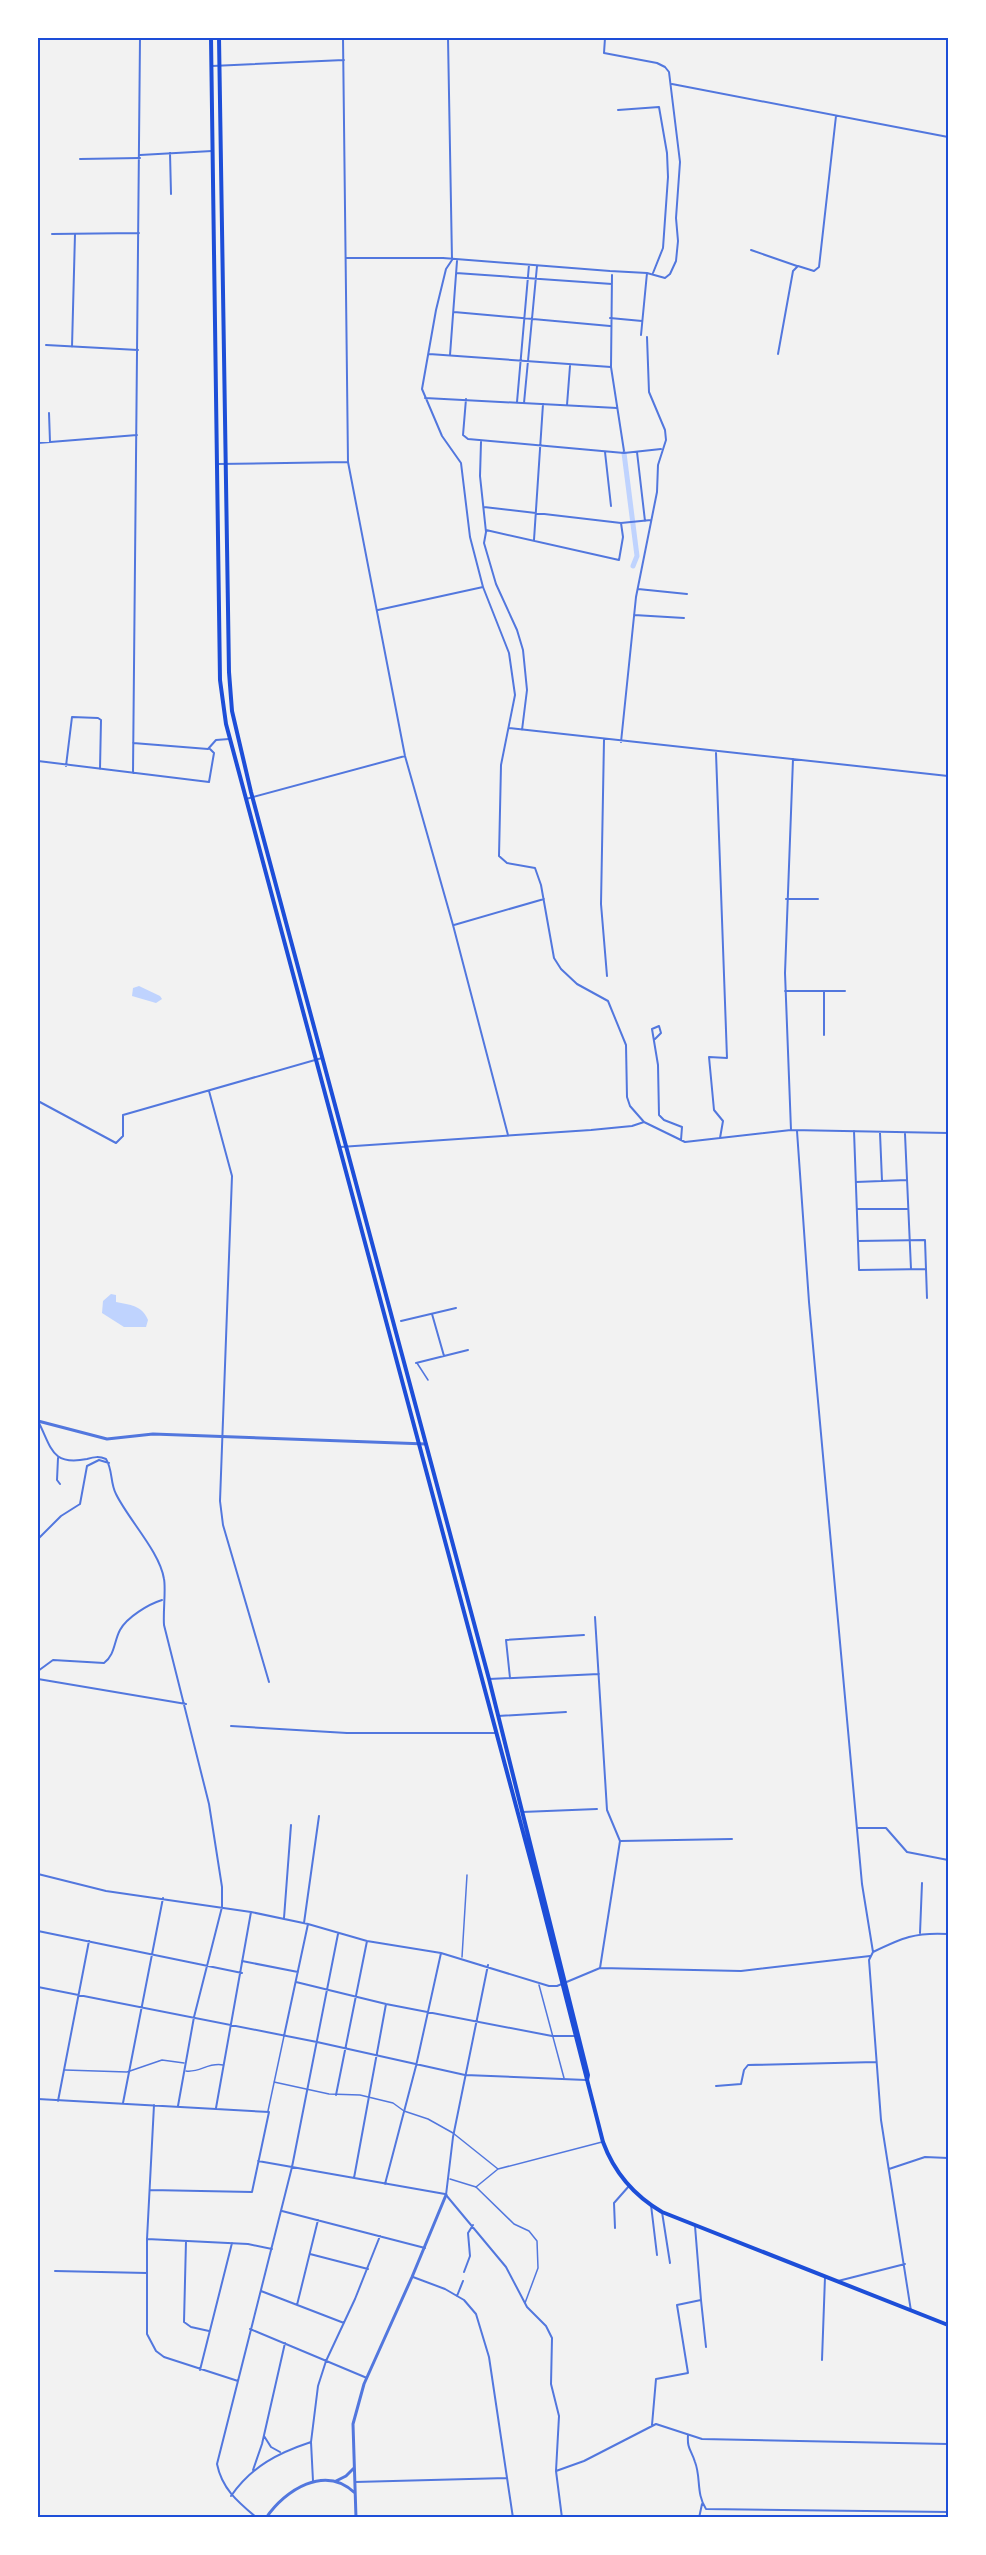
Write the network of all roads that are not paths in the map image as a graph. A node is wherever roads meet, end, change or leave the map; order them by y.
1 (140, 38) edge
2 (211, 38) edge
3 (219, 38) edge
4 (344, 38) edge
5 (448, 38) edge
6 (604, 38) edge
7 (344, 60) junction
8 (210, 66) junction
9 (218, 67) junction
10 (672, 84) junction
11 (618, 110) dead end
12 (836, 116) junction
13 (948, 137) edge
14 (212, 151) junction
15 (170, 153) junction
16 (140, 156) junction
17 (80, 159) dead end
18 (171, 194) dead end
19 (140, 233) junction
20 (52, 234) dead end
21 (75, 234) junction
22 (751, 250) dead end
23 (347, 258) junction
24 (452, 260) junction
25 (457, 261) junction
26 (529, 265) junction
27 (537, 266) junction
28 (798, 266) junction
29 (456, 273) junction
30 (646, 273) junction
31 (653, 273) junction
32 (612, 275) dead end
33 (528, 277) junction
34 (535, 278) junction
35 (612, 284) junction
36 (453, 312) junction
37 (610, 318) junction
38 (524, 319) junction
39 (532, 319) junction
40 (642, 321) junction
41 (610, 326) junction
42 (640, 335) dead end
43 (647, 337) dead end
44 (46, 345) dead end
45 (72, 347) junction
46 (138, 350) junction
47 (429, 354) junction
48 (778, 354) dead end
49 (450, 356) junction
50 (520, 361) junction
51 (528, 362) junction
52 (570, 365) junction
53 (611, 367) junction
54 (425, 398) junction
55 (466, 399) junction
56 (517, 402) junction
57 (524, 403) junction
58 (543, 404) junction
59 (567, 405) junction
60 (617, 408) junction
61 (49, 412) dead end
62 (137, 435) junction
63 (50, 442) junction
64 (482, 442) junction
65 (38, 443) edge
66 (541, 445) junction
67 (662, 449) junction
68 (605, 451) junction
69 (637, 452) junction
70 (624, 453) junction
71 (348, 462) junction
72 (217, 464) junction
73 (225, 464) junction
74 (611, 506) dead end
75 (484, 507) junction
76 (536, 512) junction
77 (645, 520) junction
78 (651, 520) junction
79 (621, 523) junction
80 (486, 530) junction
81 (534, 540) junction
82 (483, 586) junction
83 (638, 589) junction
84 (687, 594) dead end
85 (378, 610) junction
86 (634, 615) junction
87 (684, 618) dead end
88 (508, 728) junction
89 (522, 730) junction
90 (229, 739) junction
91 (604, 740) junction
92 (621, 742) junction
93 (133, 743) junction
94 (210, 749) junction
95 (716, 752) junction
96 (405, 756) junction
97 (794, 759) junction
98 (38, 761) edge
99 (66, 766) junction
100 (100, 769) junction
101 (133, 773) junction
102 (948, 776) edge
103 (253, 797) junction
104 (245, 799) junction
105 (544, 899) junction
106 (786, 899) junction
107 (818, 899) dead end
108 (453, 925) junction
109 (607, 976) dead end
110 (786, 991) junction
111 (824, 991) junction
112 (845, 991) dead end
113 (824, 1035) dead end
114 (656, 1039) dead end
115 (322, 1058) junction
116 (316, 1060) junction
117 (209, 1091) junction
118 (38, 1101) edge
119 (645, 1122) junction
120 (791, 1130) junction
121 (797, 1130) junction
122 (854, 1131) junction
123 (880, 1132) junction
124 (905, 1133) junction
125 (948, 1133) edge
126 (508, 1135) junction
127 (720, 1138) junction
128 (681, 1140) junction
129 (346, 1146) junction
130 (339, 1147) junction
131 (907, 1180) junction
132 (882, 1181) junction
133 (856, 1182) junction
134 (857, 1209) junction
135 (908, 1209) junction
136 (858, 1240) junction
137 (910, 1240) junction
138 (911, 1269) junction
139 (926, 1269) junction
140 (927, 1298) dead end
141 (456, 1308) dead end
142 (432, 1314) junction
143 (401, 1321) dead end
144 (468, 1350) dead end
145 (444, 1356) junction
146 (417, 1363) joint
147 (428, 1380) dead end
148 (38, 1421) edge
149 (221, 1438) junction
150 (419, 1444) junction
151 (426, 1444) junction
152 (58, 1457) junction
153 (109, 1463) junction
154 (60, 1484) dead end
155 (38, 1539) edge
156 (162, 1600) junction
157 (595, 1617) dead end
158 (584, 1635) dead end
159 (38, 1671) edge
160 (599, 1674) junction
161 (510, 1678) junction
162 (38, 1679) edge
163 (489, 1679) junction
164 (269, 1682) dead end
165 (186, 1704) junction
166 (566, 1712) dead end
167 (498, 1716) junction
168 (231, 1726) dead end
169 (496, 1733) junction
170 (597, 1809) dead end
171 (517, 1812) junction
172 (523, 1812) junction
173 (319, 1816) dead end
174 (291, 1826) dead end
175 (858, 1828) junction
176 (732, 1839) dead end
177 (620, 1841) junction
178 (948, 1860) edge
179 (38, 1874) edge
180 (467, 1875) dead end
181 (922, 1883) dead end
182 (163, 1898) junction
183 (222, 1907) junction
184 (251, 1912) junction
185 (284, 1918) junction
186 (306, 1924) junction
187 (38, 1931) edge
188 (920, 1933) junction
189 (338, 1934) junction
190 (948, 1934) edge
191 (89, 1941) junction
192 (368, 1941) junction
193 (151, 1953) junction
194 (441, 1953) junction
195 (873, 1953) junction
196 (870, 1956) junction
197 (462, 1957) junction
198 (242, 1960) junction
199 (208, 1965) junction
200 (488, 1965) junction
201 (600, 1968) junction
202 (298, 1972) junction
203 (242, 1973) junction
204 (296, 1982) junction
205 (564, 1982) junction
206 (539, 1984) junction
207 (38, 1987) edge
208 (327, 1989) junction
209 (78, 1995) junction
210 (357, 1996) junction
211 (386, 2004) junction
212 (140, 2007) junction
213 (428, 2011) junction
214 (194, 2017) junction
215 (477, 2021) junction
216 (232, 2026) junction
217 (284, 2036) junction
218 (552, 2036) junction
219 (577, 2036) junction
220 (317, 2042) junction
221 (346, 2049) junction
222 (376, 2056) junction
223 (877, 2062) junction
224 (185, 2063) junction
225 (224, 2065) junction
226 (416, 2066) junction
227 (63, 2070) junction
228 (184, 2070) junction
229 (127, 2072) junction
230 (465, 2075) junction
231 (564, 2078) junction
232 (587, 2080) junction
233 (274, 2082) junction
234 (716, 2086) dead end
235 (307, 2088) junction
236 (336, 2095) junction
237 (369, 2097) junction
238 (38, 2099) edge
239 (58, 2101) junction
240 (123, 2103) junction
241 (154, 2105) junction
242 (178, 2106) junction
243 (216, 2108) junction
244 (404, 2111) junction
245 (268, 2112) junction
246 (453, 2133) junction
247 (603, 2142) junction
248 (948, 2158) edge
249 (258, 2161) junction
250 (292, 2167) junction
251 (498, 2169) junction
252 (889, 2169) junction
253 (354, 2178) junction
254 (448, 2179) junction
255 (385, 2184) junction
256 (629, 2186) junction
257 (477, 2187) junction
258 (150, 2190) junction
259 (446, 2194) junction
260 (651, 2205) junction
261 (281, 2211) junction
262 (662, 2211) junction
263 (318, 2220) junction
264 (695, 2224) junction
265 (472, 2225) junction
266 (615, 2228) dead end
267 (380, 2236) junction
268 (147, 2239) junction
269 (186, 2241) junction
270 (232, 2243) junction
271 (425, 2248) junction
272 (272, 2249) junction
273 (310, 2254) junction
274 (657, 2255) dead end
275 (670, 2263) dead end
276 (904, 2264) junction
277 (368, 2269) junction
278 (55, 2271) dead end
279 (464, 2272) dead end
280 (147, 2273) junction
281 (412, 2277) junction
282 (825, 2277) junction
283 (463, 2281) dead end
284 (836, 2282) junction
285 (261, 2291) junction
286 (457, 2296) junction
287 (701, 2300) junction
288 (525, 2304) junction
289 (297, 2305) junction
290 (911, 2311) junction
291 (344, 2323) junction
292 (948, 2325) edge
293 (250, 2329) junction
294 (209, 2331) junction
295 (285, 2343) junction
296 (706, 2347) dead end
297 (822, 2360) dead end
298 (326, 2361) junction
299 (200, 2370) junction
300 (367, 2378) junction
301 (238, 2380) junction
302 (652, 2425) junction
303 (688, 2435) junction
304 (264, 2436) junction
305 (311, 2442) junction
306 (948, 2444) edge
307 (280, 2452) junction
308 (354, 2468) junction
309 (253, 2470) junction
310 (556, 2471) junction
311 (507, 2478) junction
312 (313, 2482) junction
313 (334, 2482) junction
314 (355, 2482) junction
315 (355, 2493) junction
316 (231, 2496) junction
317 (702, 2504) junction
318 (948, 2512) edge
319 (258, 2517) edge
320 (266, 2517) edge
321 (356, 2517) edge
322 (513, 2517) edge
323 (561, 2517) edge
324 (699, 2517) edge

1 - 16 street
2 - 8 main road
3 - 9 main road
4 - 7 street
5 - 24 street
6 - 10 street
7 - 9 street
7 - 23 street
8 - 9 street
8 - 14 main road
9 - 73 main road
10 - 12 street
10 - 31 street
11 - 31 street
12 - 13 street
12 - 28 street
14 - 15 street
14 - 72 main road
15 - 16 street
15 - 18 street
16 - 17 street
16 - 19 street
19 - 21 street
19 - 46 street
20 - 21 street
21 - 45 street
22 - 28 street
23 - 24 street
23 - 71 street
24 - 25 street
24 - 47 street
25 - 26 street
25 - 29 street
26 - 27 street
26 - 33 street
27 - 30 street
27 - 34 street
28 - 48 street
29 - 33 street
29 - 36 street
30 - 31 street
30 - 40 street
32 - 35 street
33 - 34 street
33 - 38 street
34 - 35 street
34 - 39 street
35 - 37 street
36 - 38 street
36 - 49 street
37 - 40 street
37 - 41 street
38 - 39 street
38 - 50 street
39 - 41 street
39 - 51 street
40 - 42 street
41 - 53 street
43 - 67 street
44 - 45 street
45 - 46 street
46 - 62 street
47 - 49 street
47 - 54 street
49 - 50 street
50 - 51 street
50 - 56 street
51 - 52 street
51 - 57 street
52 - 53 street
52 - 59 street
53 - 60 street
54 - 55 street
54 - 82 street
55 - 56 street
55 - 64 street
56 - 57 street
57 - 58 street
58 - 59 street
58 - 66 street
59 - 60 street
60 - 70 street
61 - 63 street
62 - 63 street
62 - 93 street
63 - 65 street
64 - 66 street
64 - 75 street
66 - 68 street
66 - 76 street
67 - 69 street
67 - 78 street
68 - 70 street
68 - 74 street
69 - 70 street
69 - 77 street
71 - 73 street
71 - 85 street
72 - 73 street
72 - 90 main road
73 - 103 main road
75 - 76 street
75 - 80 street
76 - 79 street
76 - 81 street
77 - 78 street
77 - 79 street
78 - 83 street
79 - 81 street
80 - 81 street
80 - 89 street
82 - 85 street
82 - 88 street
83 - 84 street
83 - 86 street
85 - 96 street
86 - 87 street
86 - 92 street
88 - 89 street
88 - 105 street
89 - 91 street
90 - 94 street
90 - 104 main road
91 - 92 street
91 - 109 street
92 - 95 street
93 - 94 street
93 - 101 street
94 - 101 street
95 - 97 street
95 - 127 street
96 - 103 street
96 - 108 street
97 - 102 street
97 - 106 street
98 - 99 street
99 - 100 street
99 - 100 street
100 - 101 street
103 - 104 street
103 - 115 main road
104 - 116 main road
105 - 108 street
105 - 119 street
106 - 107 street
106 - 110 street
108 - 126 street
110 - 111 street
110 - 120 street
111 - 112 street
111 - 113 street
114 - 128 street
115 - 116 street
115 - 129 main road
116 - 117 street
116 - 130 main road
117 - 118 street
117 - 149 street
119 - 126 street
119 - 128 street
120 - 121 street
120 - 127 street
121 - 122 street
121 - 175 street
122 - 123 street
122 - 133 street
123 - 124 street
123 - 132 street
124 - 125 street
124 - 131 street
126 - 129 street
127 - 128 street
129 - 130 street
129 - 151 main road
130 - 150 main road
131 - 132 street
131 - 135 street
132 - 133 street
133 - 134 street
134 - 135 street
134 - 136 street
135 - 137 street
136 - 137 street
136 - 138 street
137 - 138 street
137 - 139 street
138 - 139 street
139 - 140 street
141 - 142 street
142 - 143 street
142 - 145 street
144 - 145 street
145 - 146 street
146 - 147 street
148 - 149 street
148 - 152 street
149 - 150 street
149 - 164 street
150 - 151 street
150 - 169 main road
151 - 163 main road
152 - 153 street
152 - 154 street
153 - 155 street
153 - 156 street
156 - 159 street
156 - 165 street
157 - 160 street
158 - 161 street
160 - 161 street
160 - 177 street
161 - 163 street
162 - 165 street
163 - 167 main road
165 - 183 street
166 - 167 street
167 - 172 main road
168 - 169 street
169 - 171 main road
170 - 172 street
171 - 172 street
171 - 205 main road
172 - 205 main road
173 - 186 street
174 - 185 street
175 - 178 street
175 - 195 street
176 - 177 street
177 - 201 street
179 - 182 street
180 - 197 street
181 - 188 street
182 - 183 street
182 - 193 street
183 - 184 street
183 - 199 street
184 - 185 street
184 - 198 street
185 - 186 street
186 - 189 street
186 - 202 street
187 - 191 street
188 - 190 street
188 - 195 street
189 - 192 street
189 - 208 street
191 - 193 street
191 - 209 street
192 - 194 street
192 - 210 street
193 - 199 street
193 - 212 street
194 - 197 street
194 - 213 street
195 - 196 street
196 - 201 street
196 - 223 street
197 - 200 street
198 - 202 street
198 - 203 street
199 - 203 street
199 - 214 street
200 - 206 street
200 - 215 street
201 - 205 street
202 - 204 street
203 - 216 street
204 - 208 street
204 - 217 street
205 - 206 street
205 - 219 main road
206 - 218 street
207 - 209 street
208 - 210 street
208 - 220 street
209 - 212 street
209 - 227 street
210 - 211 street
210 - 221 street
211 - 213 street
211 - 222 street
212 - 214 street
212 - 229 street
213 - 215 street
213 - 226 street
214 - 216 street
214 - 224 street
215 - 218 street
215 - 230 street
216 - 217 street
216 - 225 street
217 - 220 street
217 - 233 street
218 - 219 street
218 - 231 street
219 - 232 main road
220 - 221 street
220 - 235 street
221 - 222 street
221 - 236 street
222 - 226 street
222 - 237 street
223 - 234 street
223 - 252 street
224 - 228 street
224 - 229 street
225 - 228 street
225 - 243 street
226 - 230 street
226 - 244 street
227 - 229 street
227 - 239 street
228 - 242 street
229 - 240 street
230 - 231 street
230 - 246 street
231 - 232 street
232 - 247 main road
233 - 235 street
233 - 245 street
235 - 236 street
235 - 250 street
236 - 237 street
237 - 244 street
237 - 253 street
238 - 239 street
239 - 240 street
240 - 241 street
241 - 242 street
241 - 258 street
242 - 243 street
243 - 245 street
244 - 246 street
244 - 255 street
245 - 249 street
246 - 251 street
246 - 254 street
247 - 251 street
247 - 256 main road
248 - 252 street
249 - 250 street
249 - 258 street
250 - 253 street
250 - 261 street
251 - 257 street
252 - 276 street
253 - 255 street
254 - 257 street
254 - 259 street
255 - 259 street
256 - 260 main road
256 - 266 street
257 - 288 street
258 - 268 street
259 - 265 street
259 - 271 street
260 - 262 main road
260 - 274 street
261 - 263 street
261 - 272 street
262 - 264 main road
262 - 275 street
263 - 267 street
263 - 273 street
264 - 282 main road
264 - 287 street
265 - 279 street
265 - 288 street
267 - 271 street
267 - 277 street
268 - 269 street
268 - 280 street
269 - 270 street
269 - 294 street
270 - 272 street
270 - 294 street
271 - 281 street
272 - 285 street
273 - 277 street
273 - 289 street
276 - 284 street
276 - 290 street
277 - 291 street
278 - 280 street
280 - 299 street
281 - 286 street
281 - 300 street
282 - 284 main road
282 - 297 street
283 - 286 street
284 - 290 main road
285 - 289 street
285 - 293 street
286 - 311 street
287 - 296 street
287 - 302 street
288 - 310 street
289 - 291 street
290 - 292 main road
291 - 298 street
293 - 295 street
293 - 301 street
294 - 299 street
295 - 298 street
295 - 304 street
298 - 300 street
298 - 305 street
299 - 301 street
300 - 308 street
301 - 316 street
302 - 303 street
302 - 310 street
303 - 306 street
303 - 317 street
304 - 307 street
304 - 309 street
305 - 307 street
305 - 312 street
307 - 309 street
308 - 313 street
308 - 314 street
309 - 316 street
310 - 323 street
311 - 314 street
311 - 322 street
312 - 313 street
312 - 320 street
313 - 315 street
314 - 315 street
315 - 321 street
316 - 319 street
317 - 318 street
317 - 324 street

